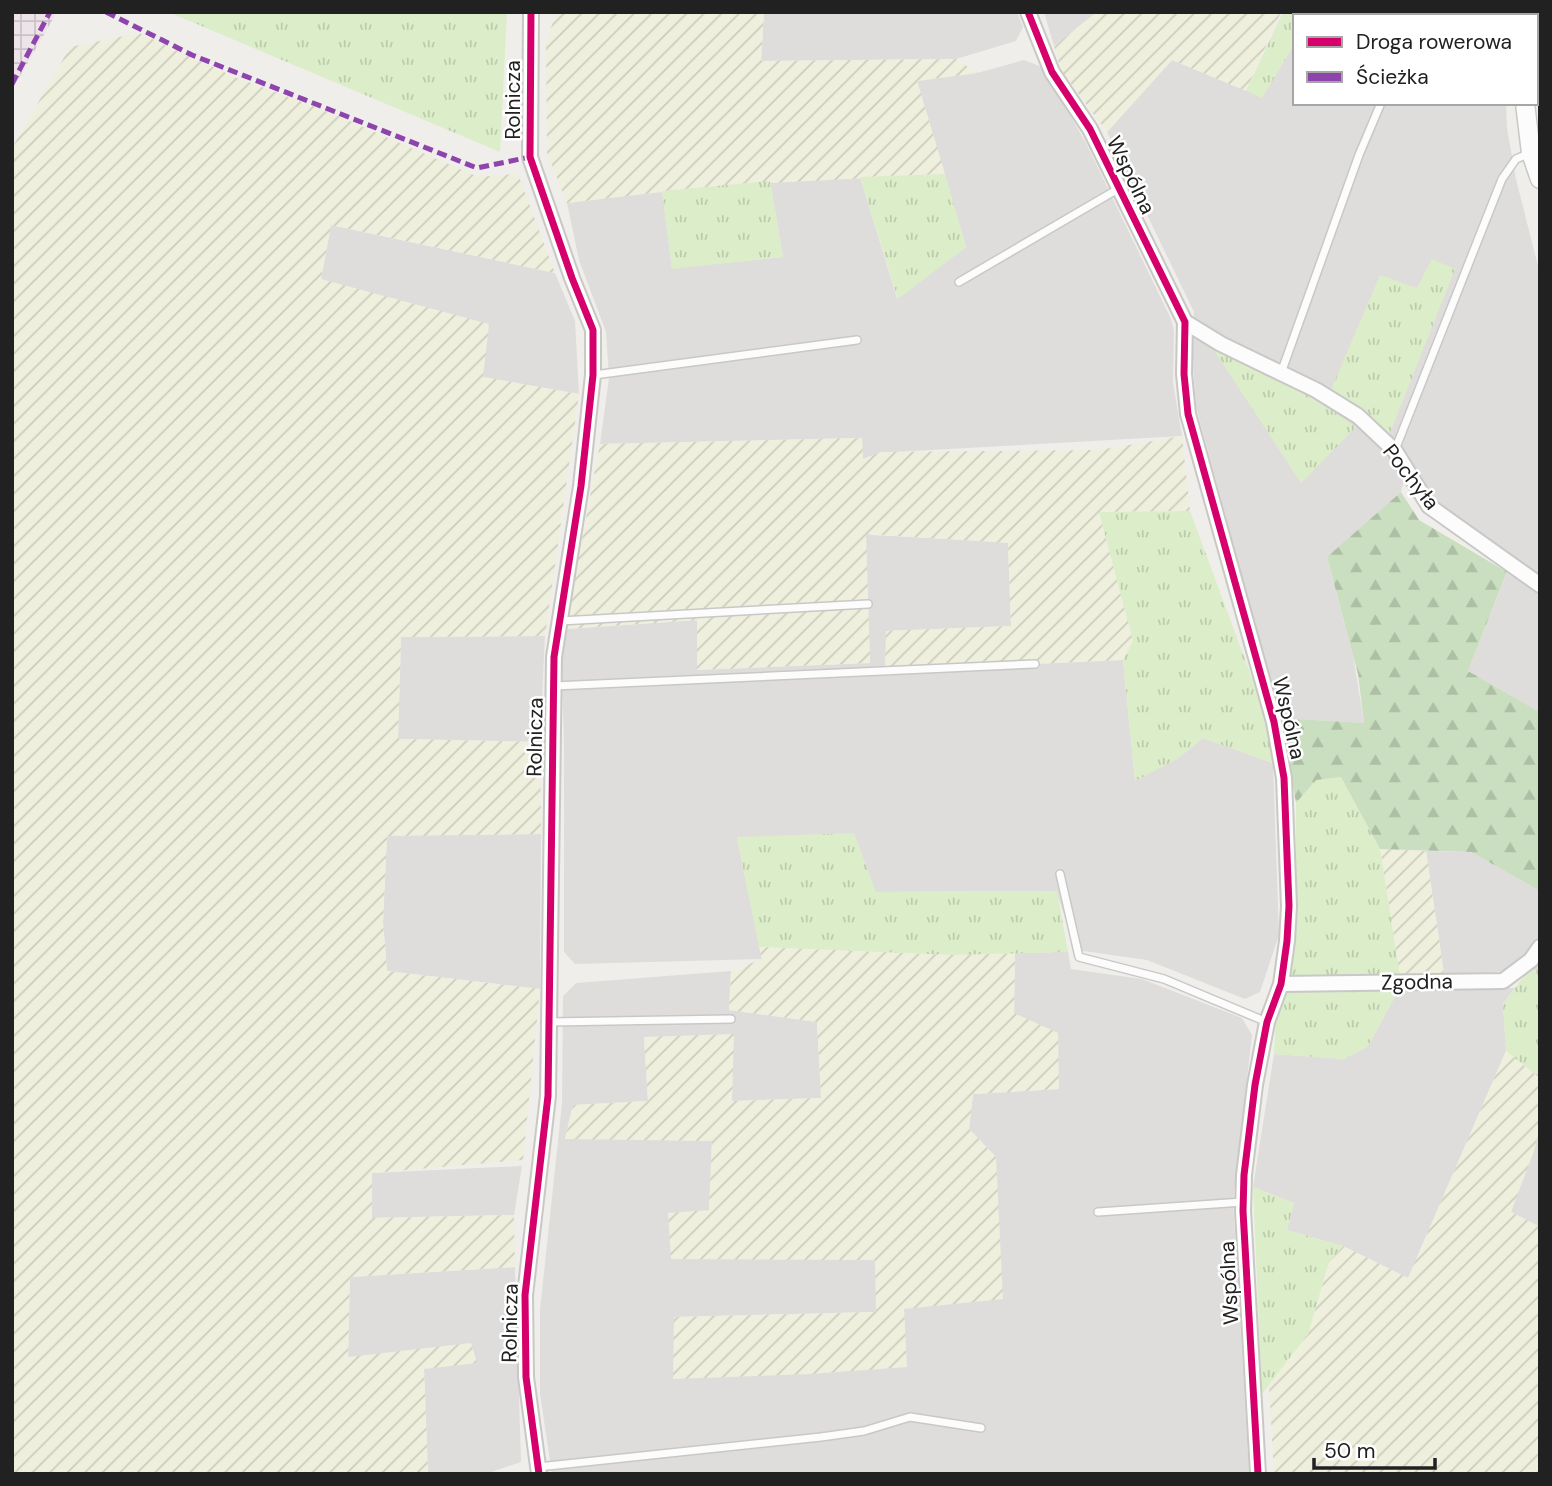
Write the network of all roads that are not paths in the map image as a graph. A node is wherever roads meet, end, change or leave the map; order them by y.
1 (531, 12) edge
2 (1028, 12) edge
3 (1380, 105) edge
4 (1525, 105) edge
5 (1531, 153) junction
6 (1540, 179) edge
7 (1118, 189) junction
8 (959, 282) dead end
9 (1185, 323) junction
10 (857, 340) dead end
11 (1281, 374) junction
12 (593, 375) junction
13 (1395, 451) junction
14 (1540, 585) edge
15 (868, 604) dead end
16 (559, 621) junction
17 (1035, 664) dead end
18 (553, 686) junction
19 (1060, 874) dead end
20 (1540, 947) edge
21 (1282, 984) junction
22 (731, 1019) dead end
23 (550, 1022) junction
24 (1267, 1022) junction
25 (1243, 1202) junction
26 (1097, 1212) dead end
27 (981, 1428) dead end
28 (538, 1470) edge
29 (1258, 1474) edge

1 - 12 street, Rolnicza
2 - 7 street, Wspólna
3 - 11 lane
4 - 5 street
5 - 6 street
5 - 13 lane
7 - 8 lane
7 - 9 street, Wspólna
9 - 11 street, Pochyła
9 - 21 street, Wspólna
10 - 12 lane
11 - 13 street, Pochyła
12 - 16 street, Rolnicza
13 - 14 street, Pochyła
15 - 16 lane
16 - 18 street, Rolnicza
17 - 18 lane, Rolnicza
18 - 23 street, Rolnicza
19 - 24 lane
20 - 21 street, Zgodna
21 - 24 street, Wspólna
22 - 23 lane
23 - 28 street, Rolnicza
24 - 25 street, Wspólna
25 - 26 lane
25 - 29 street, Wspólna
27 - 28 lane

